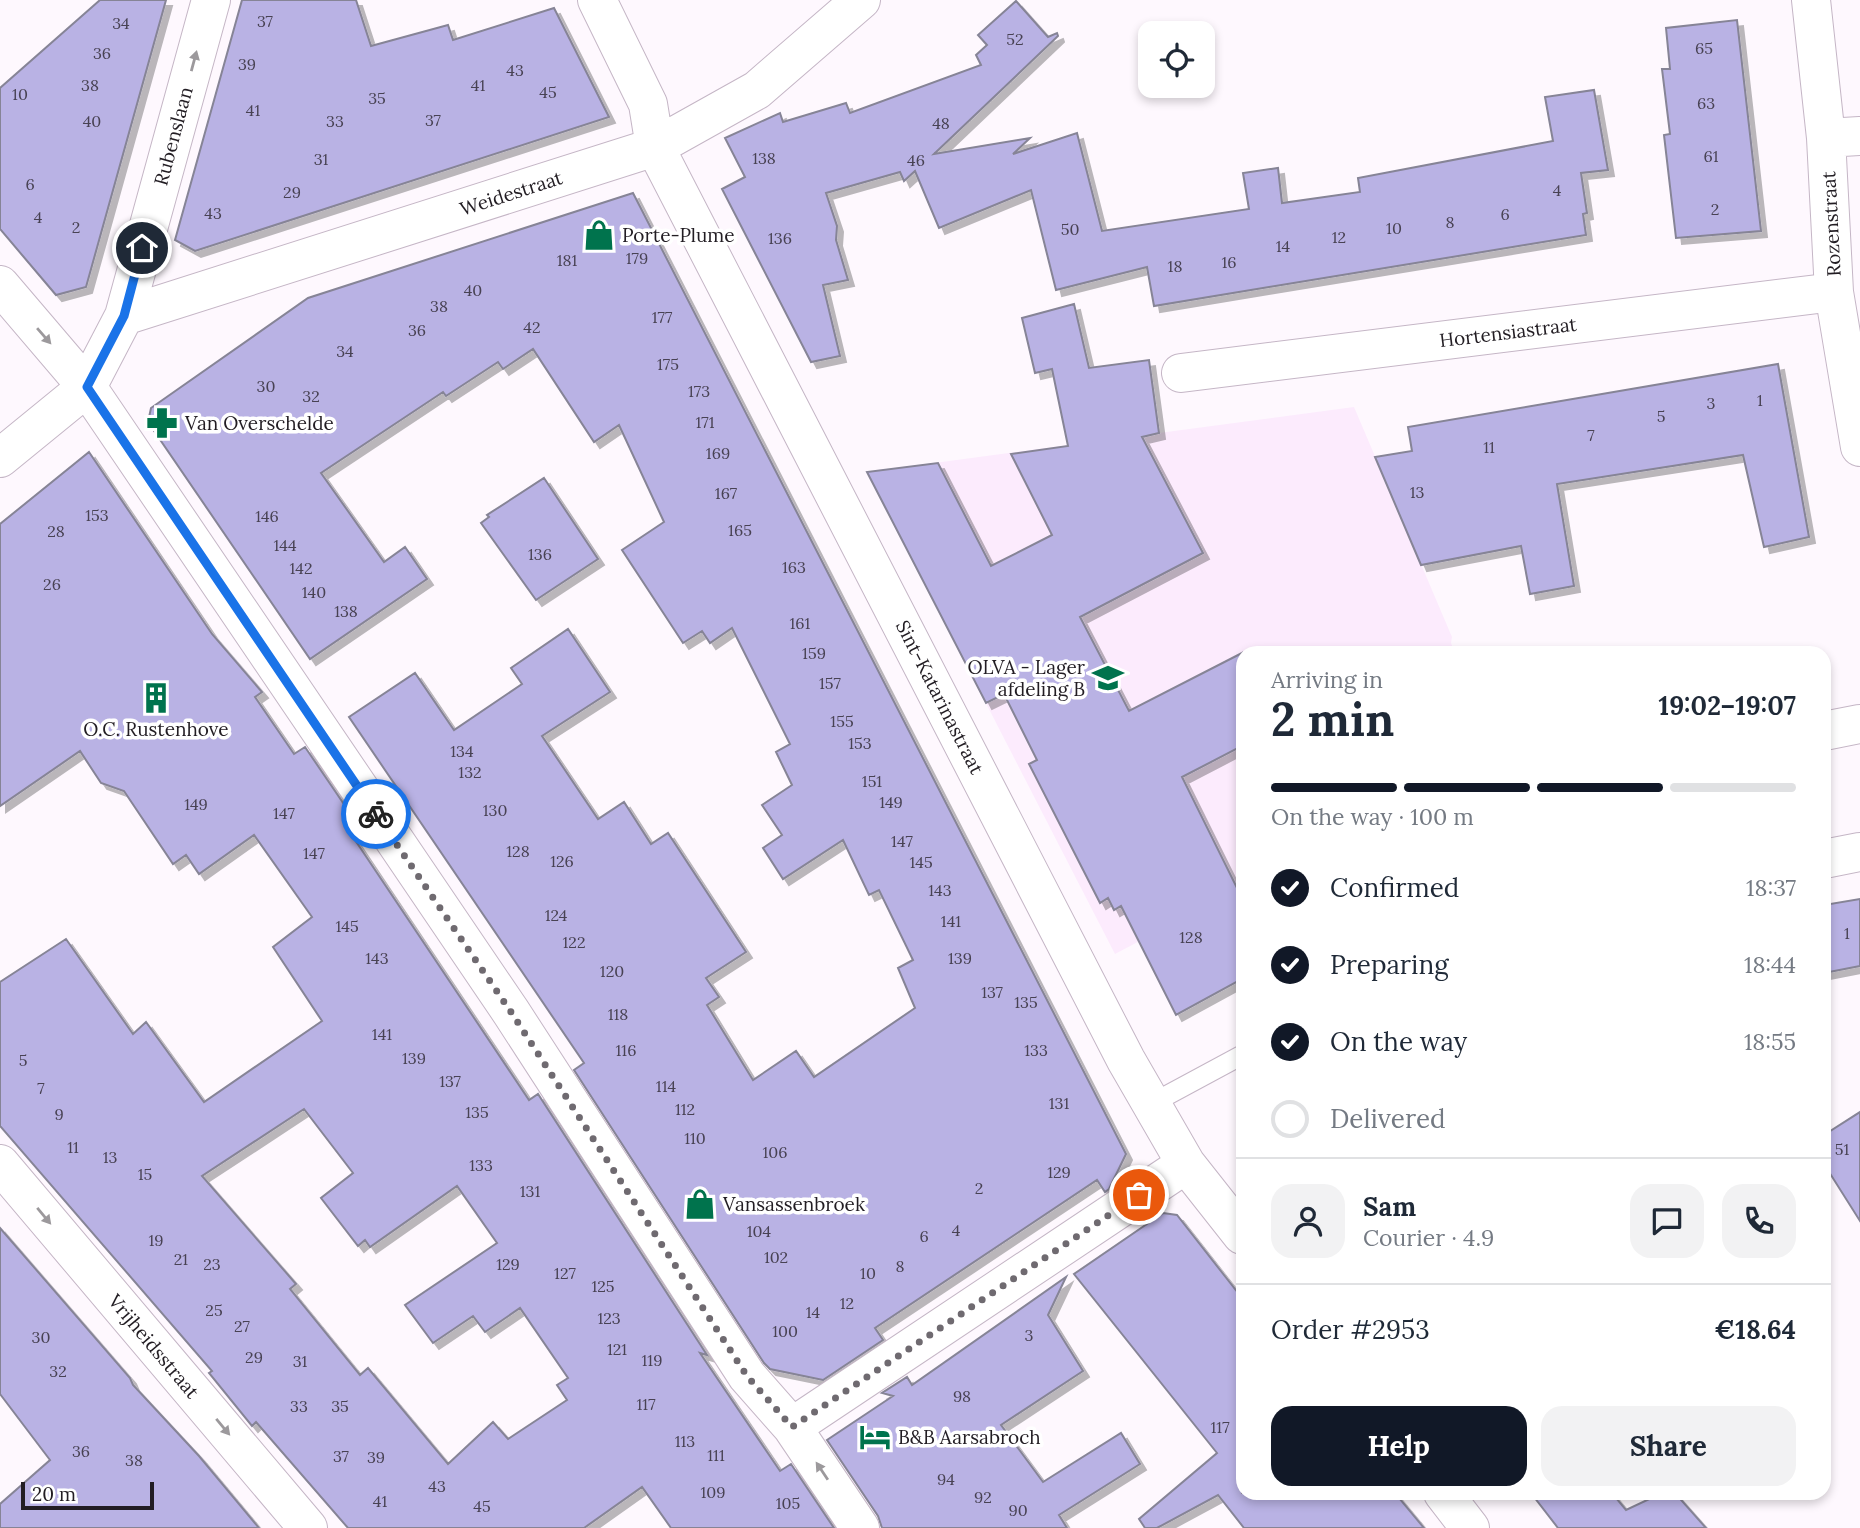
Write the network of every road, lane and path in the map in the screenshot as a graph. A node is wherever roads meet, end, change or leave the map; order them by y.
1 (211, 0) edge
2 (597, 0) edge
3 (861, 0) edge
4 (1811, 0) edge
5 (1843, 137) edge
6 (655, 148) junction
7 (0, 285) edge
8 (1834, 292) junction
9 (124, 316) junction
10 (1181, 373) dead end
11 (87, 387) junction
12 (1860, 447) edge
13 (0, 458) edge
14 (1860, 724) edge
15 (1831, 730) edge
16 (1860, 852) edge
17 (1831, 858) edge
18 (1236, 1058) edge
19 (1151, 1104) junction
20 (0, 1164) edge
21 (1186, 1164) junction
22 (1236, 1223) edge
23 (792, 1427) junction
24 (1448, 1500) edge
25 (308, 1528) edge
26 (860, 1528) edge
27 (1470, 1528) edge

9 -> 1 street, Rubenslaan
2 - 6 street, Sint-Katarinastraat
3 - 6 street, Weidestraat
4 - 5 street, Rozenstraat
5 - 8 street, Rozenstraat
6 - 9 street, Weidestraat
6 - 19 street, Sint-Katarinastraat
7 -> 11 street
8 - 10 street, Hortensiastraat
8 - 12 street, Rozenstraat
9 - 11 street, Rubenslaan
11 - 13 street
11 - 23 street
14 - 15 street
16 - 17 street
18 - 19 lane
19 - 21 street, Sint-Katarinastraat
20 -> 25 street, Vrijheidsstraat
21 - 22 street, Sint-Katarinastraat
21 - 23 street
26 -> 23 street
24 - 27 street

